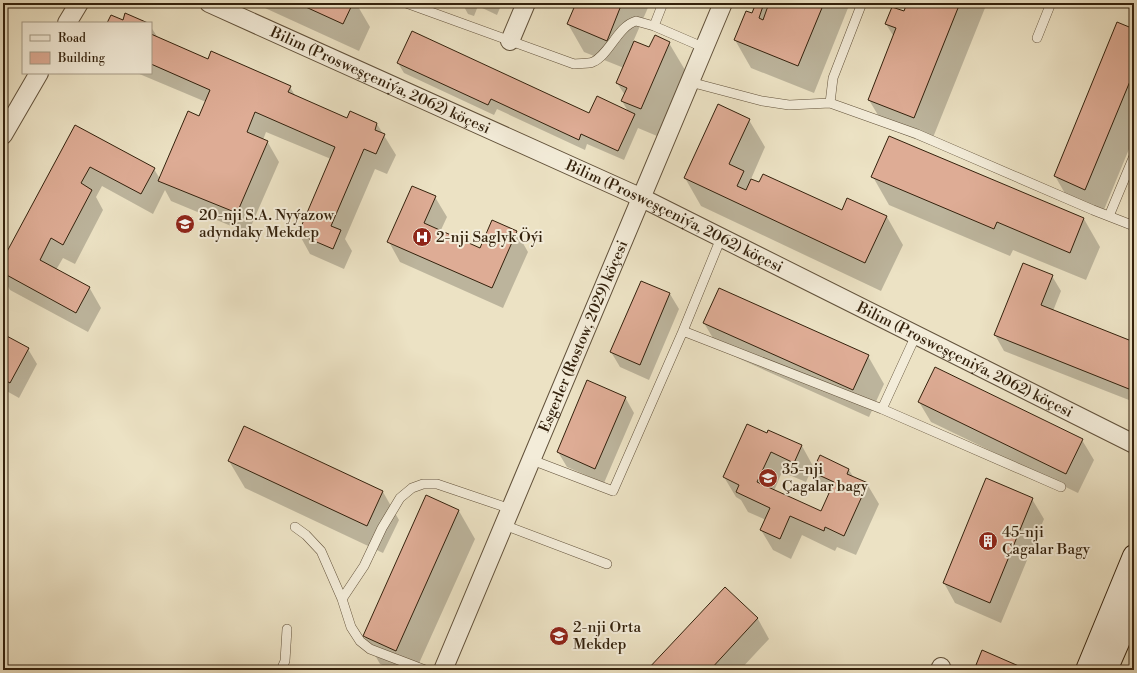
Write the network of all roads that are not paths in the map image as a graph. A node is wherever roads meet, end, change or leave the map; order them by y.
1 (79, 3) edge
2 (209, 3) edge
3 (406, 3) edge
4 (526, 3) edge
5 (663, 3) edge
6 (723, 3) edge
7 (862, 3) edge
8 (1051, 3) edge
9 (68, 22) edge
10 (654, 26) junction
11 (1037, 38) dead end
12 (510, 41) junction
13 (705, 48) junction
14 (38, 74) edge
15 (690, 82) junction
16 (830, 102) junction
17 (3, 135) edge
18 (1133, 161) edge
19 (642, 198) junction
20 (1109, 216) junction
21 (1134, 226) edge
22 (721, 238) junction
23 (683, 331) junction
24 (916, 335) junction
25 (882, 409) junction
26 (1134, 444) edge
27 (532, 460) junction
28 (1061, 487) dead end
29 (508, 517) junction
30 (295, 527) dead end
31 (1134, 556) edge
32 (607, 564) dead end
33 (342, 599) junction
34 (1134, 606) edge
35 (287, 629) dead end
36 (281, 670) edge
37 (425, 670) edge
38 (443, 670) edge
39 (1087, 670) edge
40 (1106, 670) edge

1 - 9 street
2 - 19 street, Bilim (Prosweşçeniýa, 2062) köçesi
3 - 12 lane
4 - 12 street
5 - 10 lane
6 - 13 street, Esgerler (Rostow, 2029) köçesi
7 - 16 lane
8 - 11 lane
10 - 12 lane
10 - 13 lane
13 - 15 street, Esgerler (Rostow, 2029) köçesi
14 - 17 street
15 - 16 lane
15 - 19 street, Esgerler (Rostow, 2029) köçesi
16 - 20 lane
18 - 20 lane
19 - 22 street, Bilim (Prosweşçeniýa, 2062) köçesi
19 - 27 street, Esgerler (Rostow, 2029) köçesi
20 - 21 lane
22 - 23 lane
22 - 24 street, Bilim (Prosweşçeniýa, 2062) köçesi
23 - 25 lane
23 - 27 lane
24 - 25 lane
24 - 26 street, Bilim (Prosweşçeniýa, 2062) köçesi
25 - 28 lane
27 - 29 street, Esgerler (Rostow, 2029) köçesi
29 - 32 lane
29 - 33 lane
29 - 38 street, Esgerler (Rostow, 2029) köçesi
30 - 33 lane
31 - 39 main road
33 - 37 lane
34 - 40 main road
35 - 36 lane

